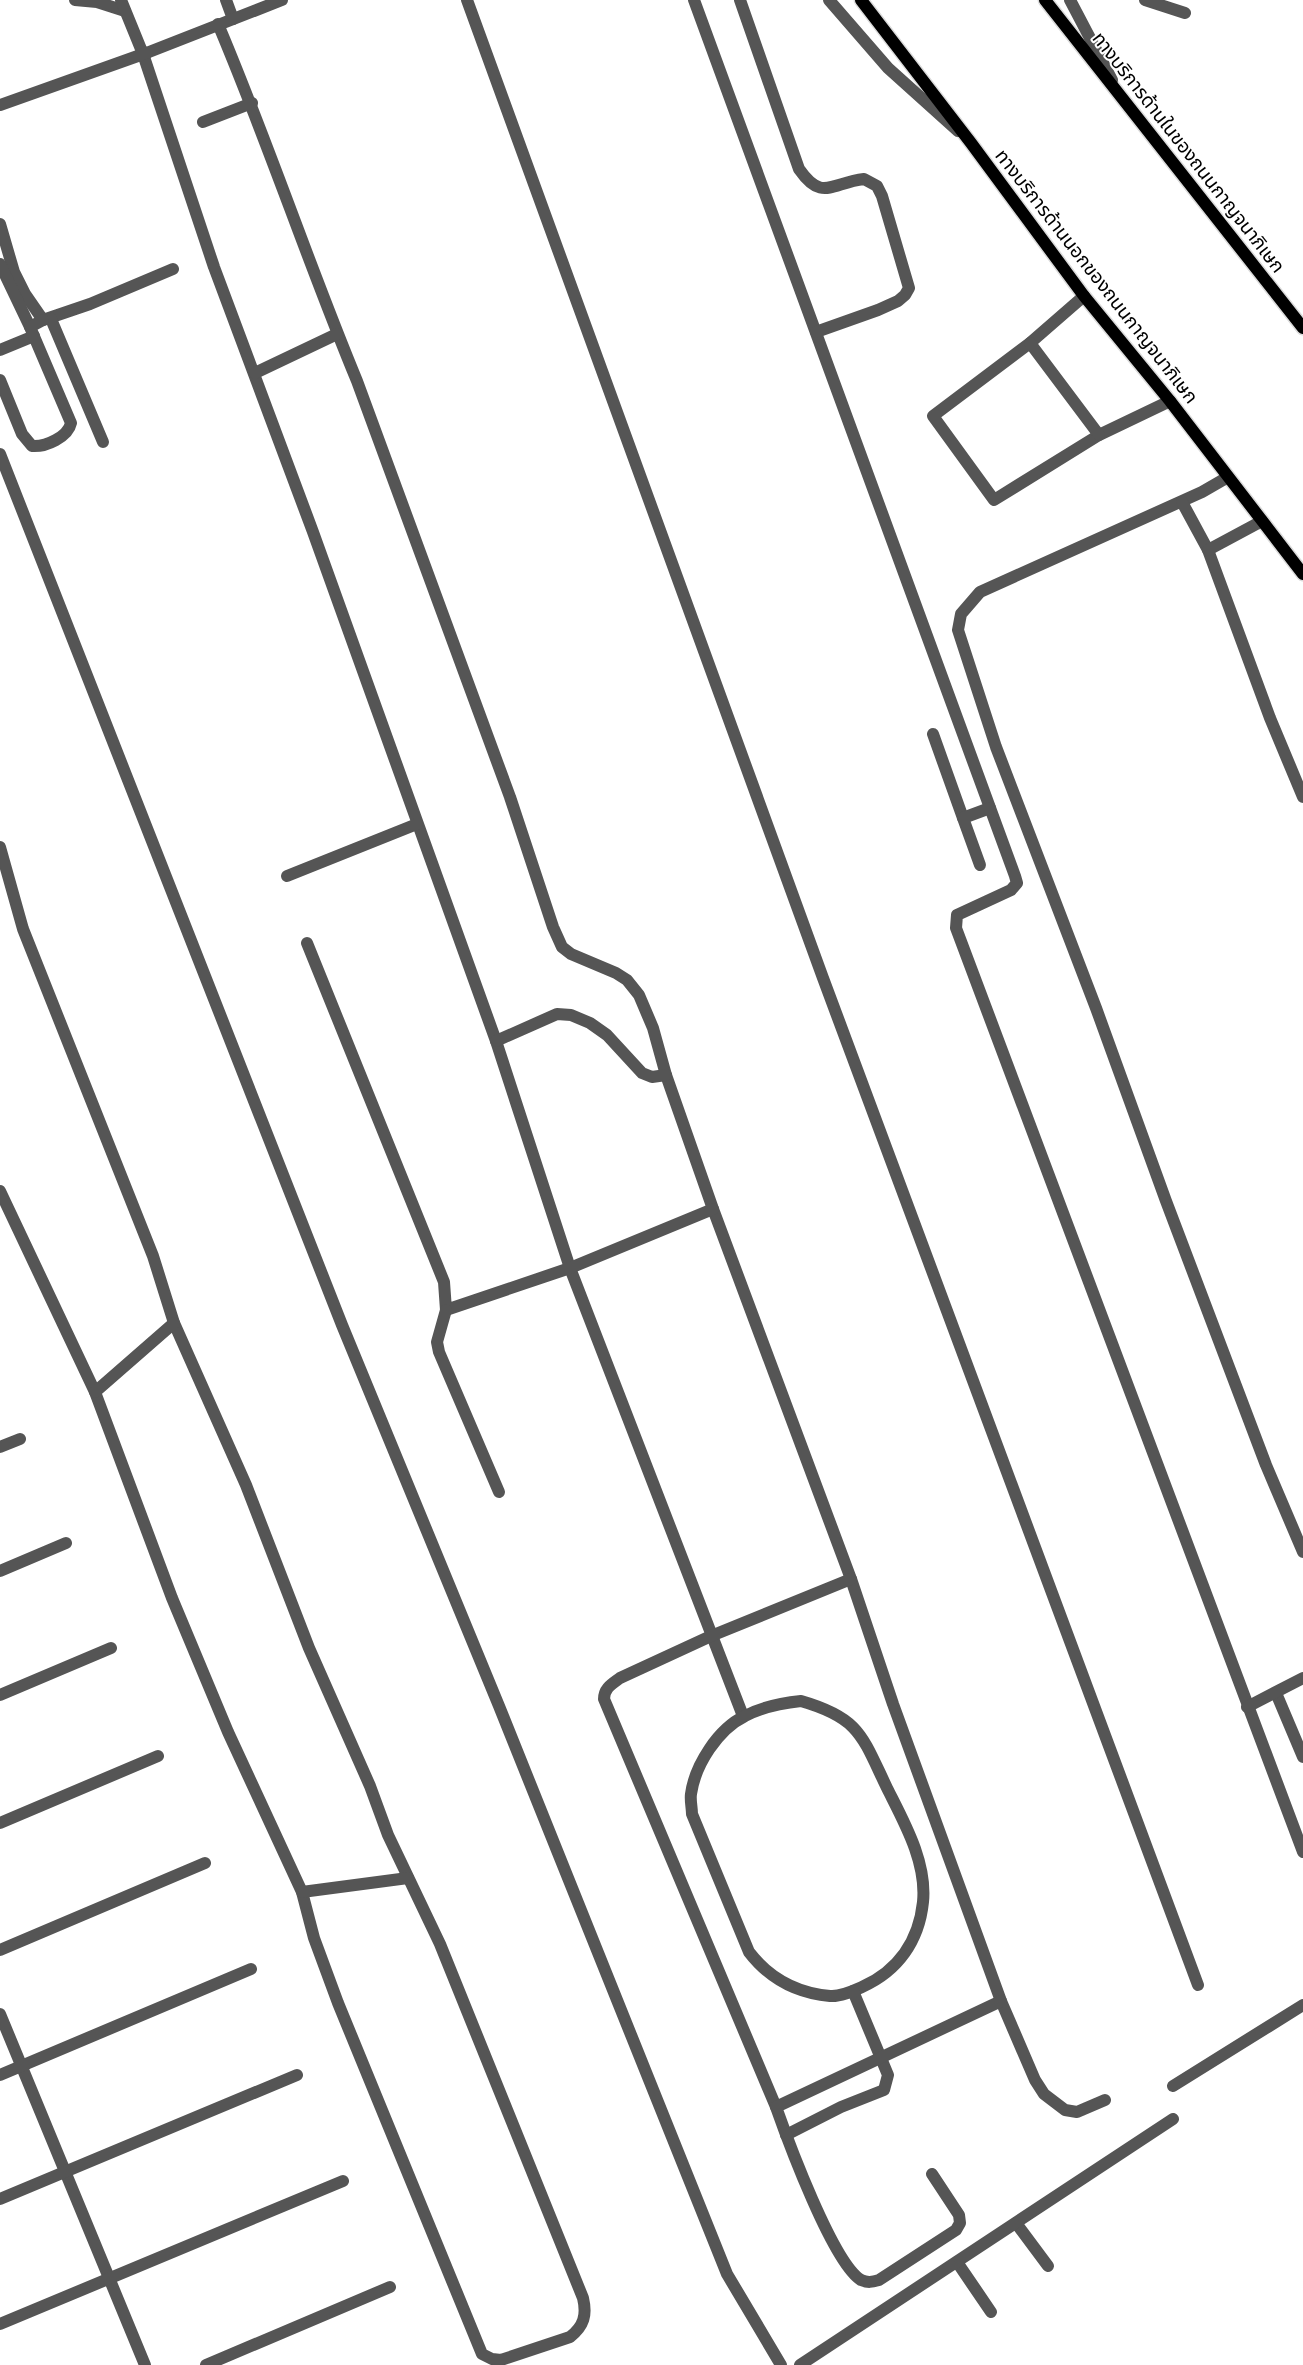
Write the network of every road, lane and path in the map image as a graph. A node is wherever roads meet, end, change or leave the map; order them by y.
1 (75, 0) edge
2 (226, 0) edge
3 (282, 0) edge
4 (467, 0) edge
5 (694, 0) edge
6 (740, 0) edge
7 (829, 0) edge
8 (862, 0) edge
9 (1045, 0) edge
10 (1070, 0) edge
11 (1145, 0) edge
12 (123, 6) edge
13 (1185, 13) dead end
14 (233, 19) junction
15 (218, 24) junction
16 (143, 54) junction
17 (1119, 95) junction
18 (252, 103) junction
19 (0, 105) edge
20 (203, 122) dead end
21 (971, 143) junction
22 (0, 224) edge
23 (0, 264) edge
24 (173, 269) dead end
25 (1084, 296) junction
26 (47, 319) junction
27 (1303, 328) edge
28 (32, 332) junction
29 (816, 332) junction
30 (338, 334) junction
31 (1030, 343) junction
32 (0, 350) edge
33 (255, 373) junction
34 (0, 380) edge
35 (1170, 401) junction
36 (1099, 435) junction
37 (103, 442) dead end
38 (0, 454) edge
39 (1228, 477) junction
40 (1182, 502) junction
41 (1262, 521) junction
42 (1208, 550) junction
43 (1303, 574) edge
44 (933, 734) dead end
45 (1303, 797) edge
46 (990, 808) junction
47 (963, 818) junction
48 (417, 824) junction
49 (0, 848) edge
50 (980, 865) dead end
51 (287, 876) dead end
52 (308, 943) dead end
53 (496, 1042) junction
54 (666, 1076) junction
55 (0, 1191) edge
56 (713, 1209) junction
57 (570, 1268) junction
58 (446, 1310) junction
59 (174, 1323) junction
60 (95, 1392) junction
61 (20, 1439) dead end
62 (0, 1448) edge
63 (499, 1492) dead end
64 (66, 1543) dead end
65 (1303, 1552) edge
66 (0, 1571) edge
67 (851, 1579) junction
68 (711, 1636) junction
69 (111, 1648) dead end
70 (1303, 1678) edge
71 (1276, 1693) junction
72 (0, 1695) edge
73 (1248, 1707) junction
74 (743, 1716) junction
75 (158, 1756) dead end
76 (1303, 1757) edge
77 (0, 1823) edge
78 (1303, 1852) edge
79 (205, 1863) dead end
80 (408, 1878) junction
81 (302, 1892) junction
82 (0, 1950) edge
83 (251, 1969) dead end
84 (1198, 1985) dead end
85 (854, 1991) junction
86 (1001, 2001) junction
87 (1303, 2005) edge
88 (0, 2014) edge
89 (881, 2056) junction
90 (21, 2066) junction
91 (0, 2074) edge
92 (297, 2075) dead end
93 (1173, 2086) dead end
94 (1105, 2100) dead end
95 (776, 2107) junction
96 (1174, 2119) dead end
97 (786, 2135) junction
98 (66, 2172) junction
99 (932, 2174) dead end
100 (343, 2180) dead end
101 (0, 2199) edge
102 (1016, 2222) junction
103 (957, 2262) junction
104 (1048, 2266) dead end
105 (110, 2279) junction
106 (390, 2287) dead end
107 (991, 2312) dead end
108 (0, 2324) edge
109 (145, 2365) edge
110 (206, 2365) edge
111 (782, 2365) edge
112 (800, 2365) edge

1 - 12 street
2 - 14 street
3 - 14 street
4 - 84 street
5 - 29 street
6 - 29 street
7 - 21 street
8 - 21 main road, ทางบริการด้านนอกของถนนกาญจนาภิเษก
9 - 17 main road, ทางบริการด้านในของถนนกาญจนาภิเษก
10 - 17 street
11 - 13 street
12 - 16 street
14 - 15 street
15 - 16 street
15 - 18 street
16 - 19 street
16 - 33 street
17 - 27 main road, ทางบริการด้านในของถนนกาญจนาภิเษก
18 - 20 street
18 - 30 street
21 - 25 main road, ทางบริการด้านนอกของถนนกาญจนาภิเษก
22 - 26 street
23 - 28 street
24 - 26 street
25 - 31 street
25 - 35 main road, ทางบริการด้านนอกของถนนกาญจนาภิเษก
26 - 28 street
26 - 37 street
28 - 32 street
28 - 34 street
29 - 46 street
30 - 33 street
30 - 54 street
31 - 36 street
31 - 36 street
33 - 48 street
35 - 36 street
35 - 39 main road, ทางบริการด้านนอกของถนนกาญจนาภิเษก
38 - 111 street
39 - 40 street
39 - 41 main road, ทางบริการด้านนอกของถนนกาญจนาภิเษก
40 - 42 street
40 - 65 street
41 - 42 street
41 - 43 main road, ทางบริการด้านนอกของถนนกาญจนาภิเษก
42 - 45 street
44 - 47 street
46 - 47 street
46 - 73 street
47 - 50 street
48 - 51 street
48 - 53 street
49 - 59 street
52 - 58 street
53 - 54 street
53 - 57 street
54 - 56 street
55 - 60 street
56 - 57 street
56 - 67 street
57 - 58 street
57 - 68 street
58 - 63 street
59 - 60 street
59 - 80 street
60 - 81 street
61 - 62 street
64 - 66 street
67 - 68 street
67 - 86 street
68 - 74 street
68 - 95 street
69 - 72 street
70 - 71 street
71 - 73 street
71 - 76 street
73 - 78 street
74 - 85 street
74 - 85 street
75 - 77 street
79 - 82 street
80 - 81 street
80 - 81 street
83 - 90 street
85 - 89 street
86 - 89 street
86 - 94 street
87 - 93 street
88 - 90 street
89 - 95 street
89 - 97 street
90 - 91 street
90 - 98 street
92 - 98 street
95 - 97 street
96 - 102 street
97 - 99 street
98 - 101 street
98 - 105 street
100 - 105 street
102 - 103 street
102 - 104 street
103 - 107 street
103 - 112 street
105 - 108 street
105 - 109 street
106 - 110 street

